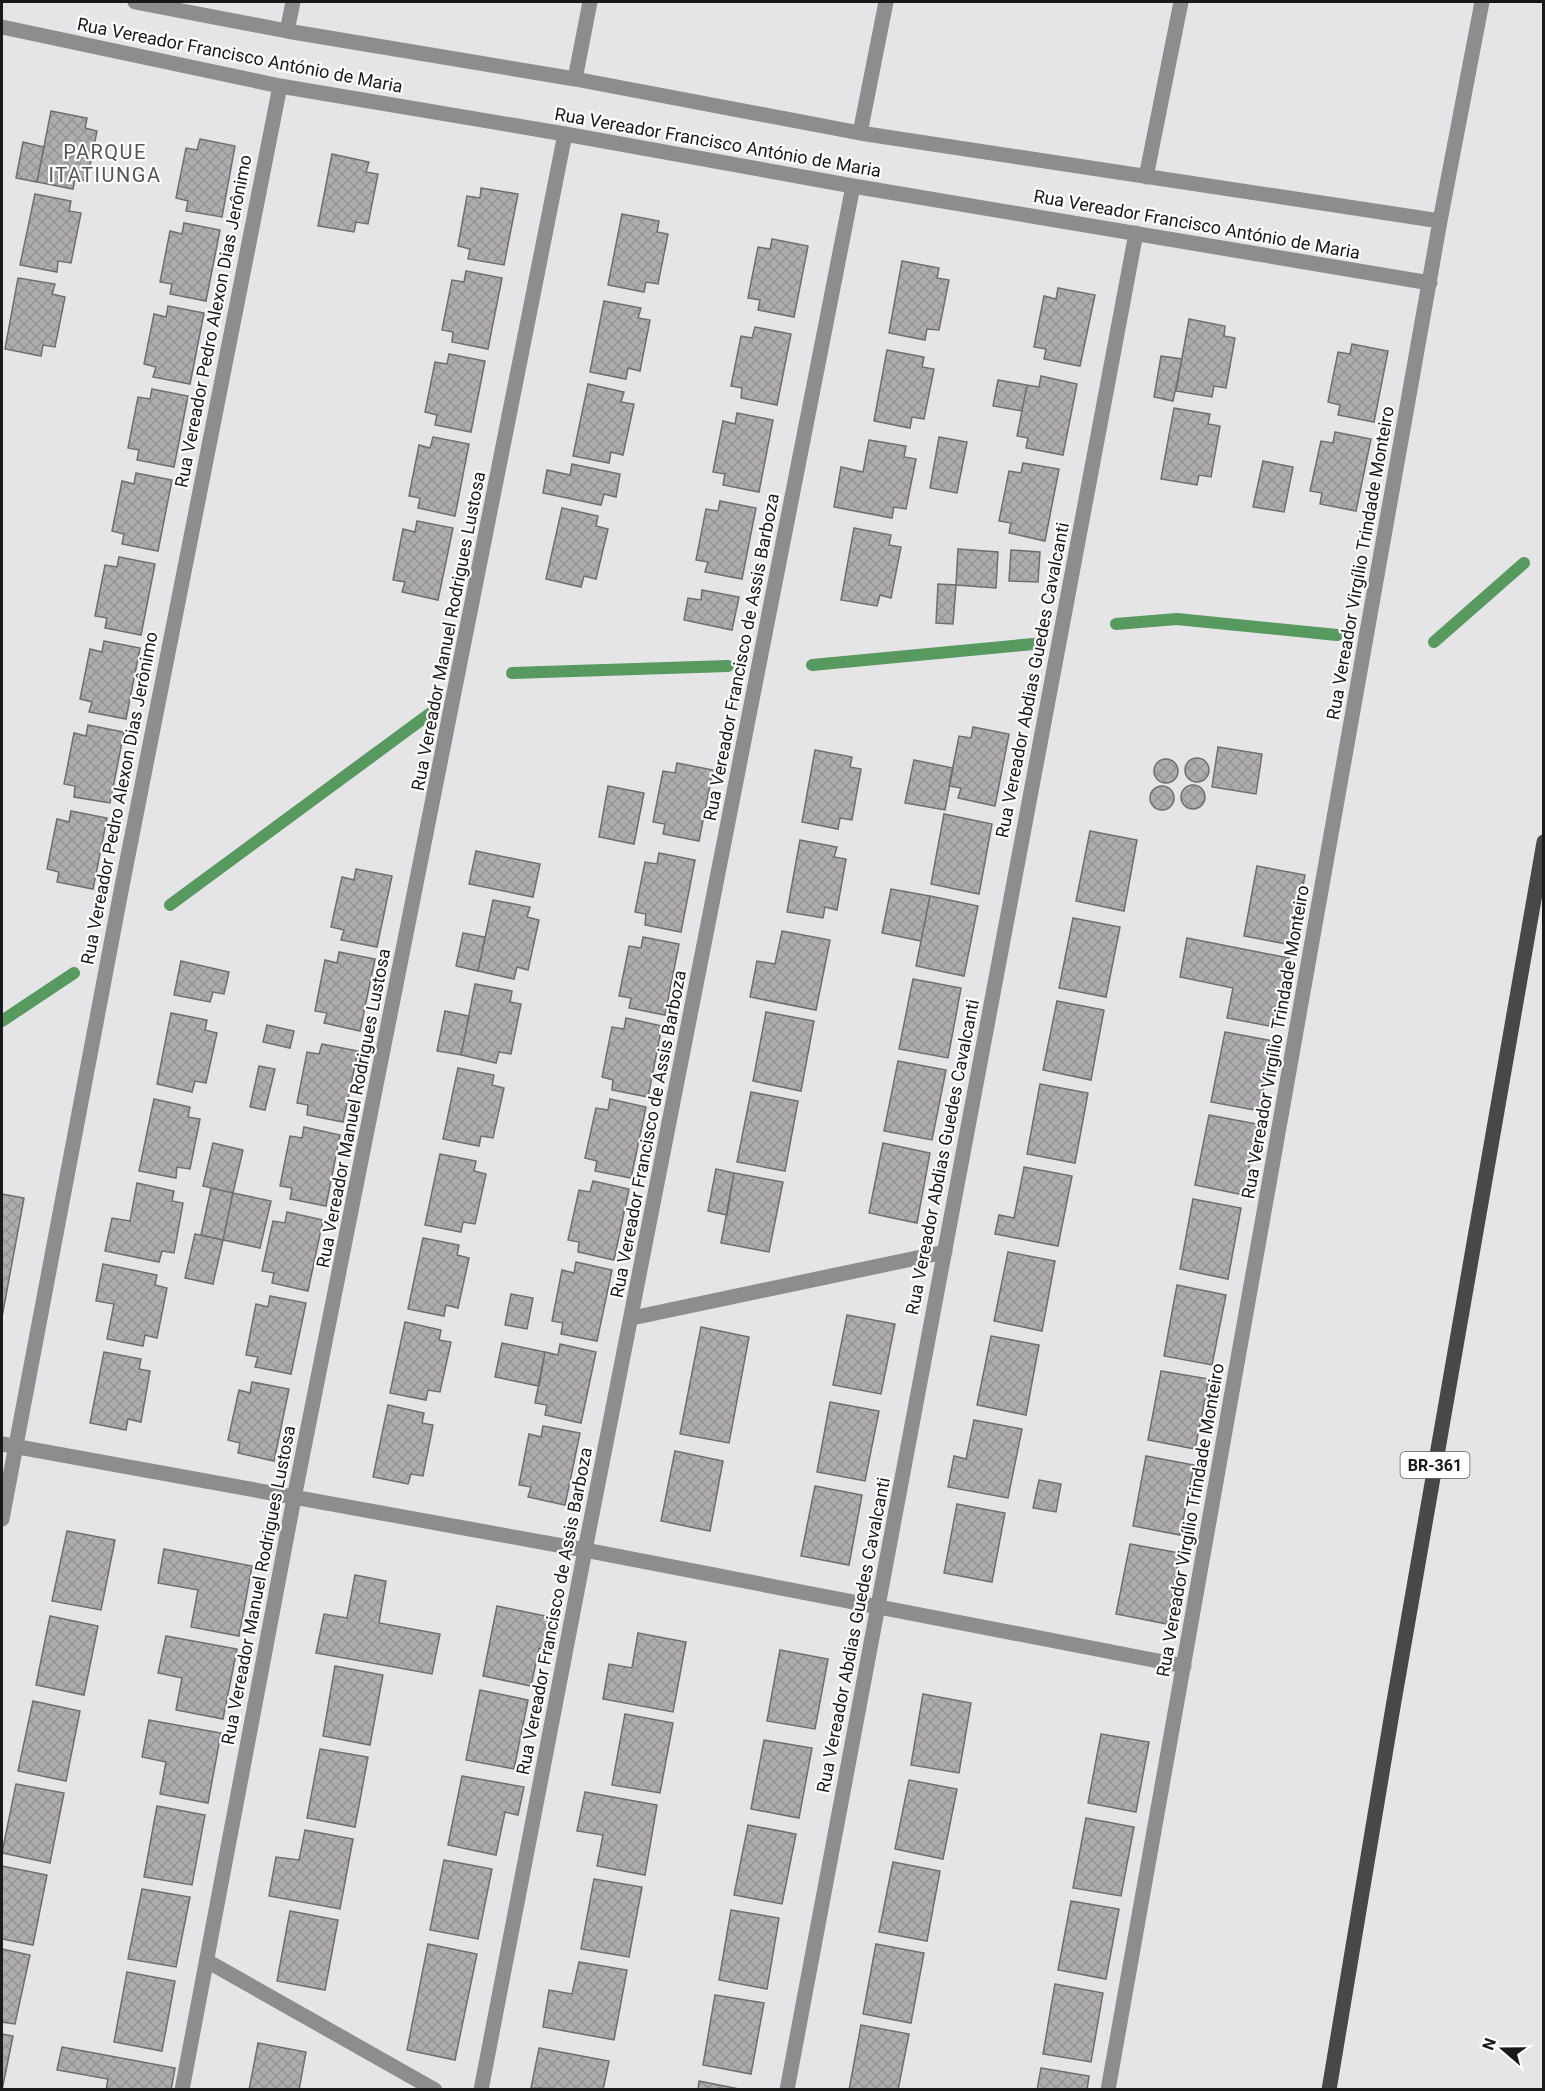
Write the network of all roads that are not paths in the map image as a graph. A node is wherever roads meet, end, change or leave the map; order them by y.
1 (135, 2) edge
2 (293, 2) edge
3 (590, 2) edge
4 (886, 2) edge
5 (1181, 2) edge
6 (1482, 2) edge
7 (2, 27) edge
8 (287, 31) junction
9 (575, 79) junction
10 (280, 86) junction
11 (860, 133) junction
12 (566, 134) junction
13 (1146, 177) junction
14 (853, 186) junction
15 (1440, 220) junction
16 (1136, 232) junction
17 (1430, 283) junction
18 (1544, 842) edge
19 (945, 1252) junction
20 (632, 1318) junction
21 (9, 1446) edge
22 (294, 1498) junction
23 (2, 1519) edge
24 (585, 1550) junction
25 (879, 1608) junction
26 (1184, 1666) junction
27 (207, 1961) junction
28 (182, 2090) edge
29 (435, 2090) edge
30 (481, 2090) edge
31 (787, 2090) edge
32 (1108, 2090) edge
33 (1329, 2090) edge

1 - 8 street
2 - 8 street
3 - 9 street
4 - 11 street
5 - 13 street
6 - 15 street, Rua Vereador Virgílio Trindade Monteiro
7 - 10 street, Rua Vereador Francisco António de Maria
8 - 9 street
9 - 11 street
10 - 12 street, Rua Vereador Francisco António de Maria
10 - 21 street, Rua Vereador Pedro Alexon Dias Jerônimo
11 - 13 street
12 - 14 street, Rua Vereador Francisco António de Maria
12 - 22 street, Rua Vereador Manuel Rodrigues Lustosa
13 - 15 street
14 - 16 street, Rua Vereador Francisco António de Maria
14 - 20 street, Rua Vereador Francisco de Assis Barboza
15 - 17 street, Rua Vereador Virgílio Trindade Monteiro
16 - 17 street, Rua Vereador Francisco António de Maria
16 - 19 street, Rua Vereador Abdias Guedes Cavalcanti
17 - 26 street, Rua Vereador Virgílio Trindade Monteiro
18 - 33 main road, BR-361
19 - 20 street
19 - 25 street, Rua Vereador Abdias Guedes Cavalcanti
20 - 24 street, Rua Vereador Francisco de Assis Barboza
21 - 22 street
21 - 23 street, Rua Vereador Pedro Alexon Dias Jerônimo
22 - 24 street
22 - 27 street, Rua Vereador Manuel Rodrigues Lustosa
24 - 25 street
24 - 30 street, Rua Vereador Francisco de Assis Barboza
25 - 26 street
25 - 31 street, Rua Vereador Abdias Guedes Cavalcanti
26 - 32 street, Rua Vereador Virgílio Trindade Monteiro
27 - 28 street, Rua Vereador Manuel Rodrigues Lustosa
27 - 29 street

